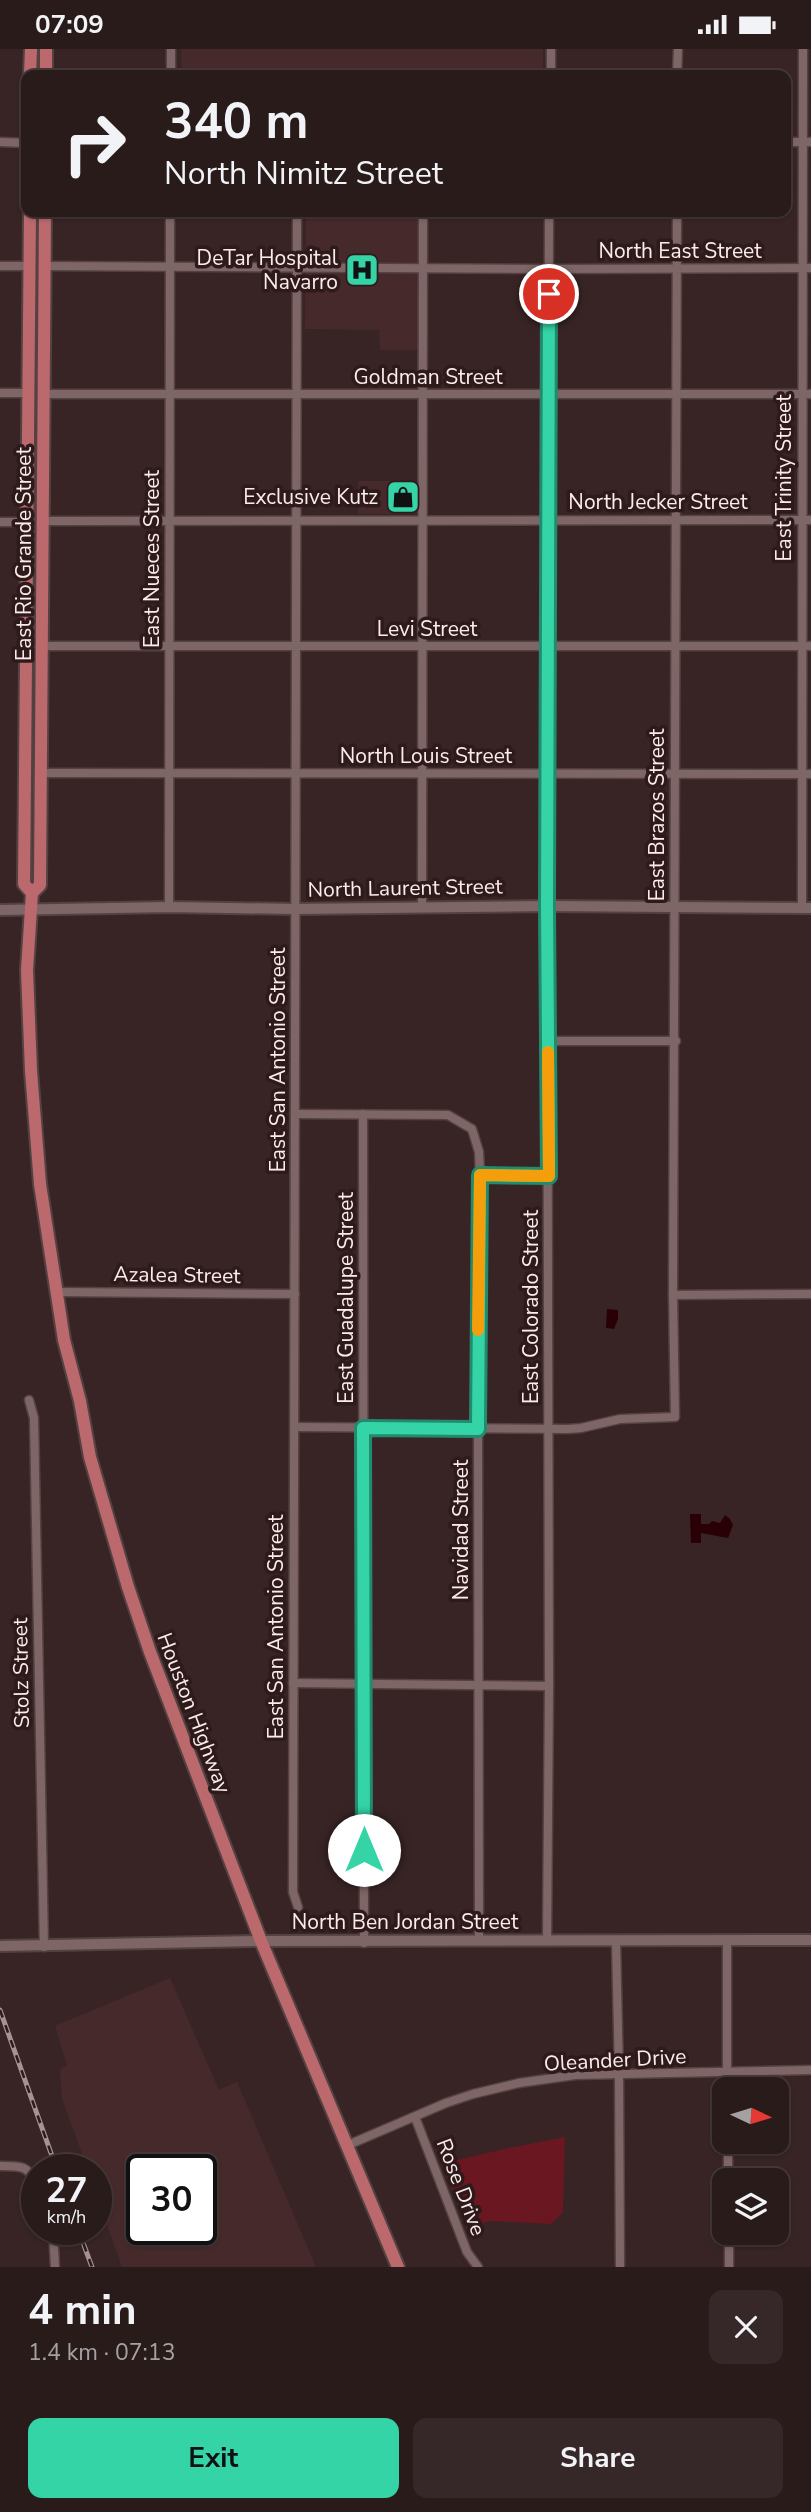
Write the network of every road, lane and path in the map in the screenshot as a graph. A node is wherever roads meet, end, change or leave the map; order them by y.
1 (31, 49) edge
2 (46, 49) edge
3 (171, 49) edge
4 (551, 49) edge
5 (678, 49) edge
6 (803, 49) edge
7 (30, 70) edge
8 (46, 70) edge
9 (171, 70) edge
10 (551, 70) edge
11 (677, 70) edge
12 (0, 142) edge
13 (807, 142) edge
14 (21, 143) edge
15 (30, 217) edge
16 (45, 217) edge
17 (170, 217) edge
18 (298, 217) edge
19 (423, 217) edge
20 (549, 217) edge
21 (677, 217) edge
22 (0, 266) edge
23 (30, 266) junction
24 (45, 266) junction
25 (806, 267) edge
26 (170, 268) junction
27 (297, 268) junction
28 (422, 268) junction
29 (676, 268) junction
30 (549, 269) junction
31 (30, 357) junction
32 (0, 393) edge
33 (29, 393) junction
34 (44, 394) junction
35 (297, 394) junction
36 (676, 394) junction
37 (806, 394) edge
38 (170, 395) junction
39 (423, 395) junction
40 (549, 395) junction
41 (44, 429) junction
42 (548, 519) junction
43 (170, 520) junction
44 (297, 520) junction
45 (422, 520) junction
46 (675, 520) junction
47 (806, 520) edge
48 (43, 521) junction
49 (0, 522) edge
50 (28, 522) junction
51 (296, 645) junction
52 (42, 646) junction
53 (169, 646) junction
54 (801, 646) junction
55 (811, 646) edge
56 (421, 647) junction
57 (549, 647) junction
58 (675, 647) junction
59 (41, 773) junction
60 (169, 773) junction
61 (548, 773) junction
62 (674, 773) junction
63 (296, 774) junction
64 (421, 774) junction
65 (801, 774) junction
66 (811, 774) edge
67 (32, 893) junction
68 (547, 906) junction
69 (169, 907) junction
70 (422, 907) junction
71 (675, 907) junction
72 (806, 908) edge
73 (31, 909) junction
74 (295, 909) junction
75 (0, 910) edge
76 (548, 1041) junction
77 (676, 1041) junction
78 (295, 1114) junction
79 (363, 1114) junction
80 (37, 1147) joint
81 (480, 1175) junction
82 (549, 1176) junction
83 (58, 1292) junction
84 (295, 1294) junction
85 (811, 1294) edge
86 (673, 1295) junction
87 (29, 1400) dead end
88 (295, 1427) junction
89 (363, 1428) junction
90 (549, 1428) junction
91 (478, 1429) junction
92 (293, 1683) junction
93 (363, 1685) junction
94 (480, 1686) junction
95 (550, 1686) junction
96 (298, 1907) dead end
97 (727, 1940) junction
98 (811, 1940) edge
99 (261, 1941) junction
100 (479, 1941) junction
101 (547, 1941) junction
102 (616, 1941) junction
103 (364, 1943) junction
104 (0, 1946) edge
105 (44, 1947) junction
106 (811, 2070) edge
107 (727, 2073) junction
108 (620, 2075) junction
109 (727, 2077) edge
110 (415, 2117) junction
111 (348, 2145) junction
112 (0, 2166) edge
113 (21, 2168) edge
114 (54, 2245) edge
115 (729, 2245) edge
116 (55, 2267) edge
117 (398, 2267) edge
118 (478, 2267) edge
119 (620, 2267) edge
120 (729, 2267) edge

1 - 7 main road
2 - 8 main road
3 - 9 street
4 - 10 street
5 - 11 street
6 - 13 street, East Trinity Street
12 - 14 street
13 - 25 street, East Trinity Street
15 - 23 main road, East Rio Grande Street
16 - 24 main road, East Rio Grande Street
17 - 26 street, East Nueces Street
18 - 27 street, East San Antonio Street
19 - 28 street
20 - 30 street, East Colorado Street
21 - 29 street, East Brazos Street
22 - 23 street
23 - 31 main road, East Rio Grande Street
24 - 26 street, North East Street
24 - 34 main road, East Rio Grande Street
25 - 29 street, North East Street
25 - 37 street, East Trinity Street
26 - 27 street, North East Street
26 - 38 street, East Nueces Street
27 - 28 street, North East Street
27 - 35 street, East San Antonio Street
28 - 30 street, North East Street
28 - 39 street
29 - 30 street, North East Street
29 - 36 street, East Brazos Street
30 - 40 street, East Colorado Street
31 - 33 main road, East Rio Grande Street
31 - 34 main road
32 - 33 street
33 - 41 main road
33 - 50 main road, East Rio Grande Street
34 - 38 street, Goldman Street
34 - 41 main road, East Rio Grande Street
35 - 38 street, Goldman Street
35 - 39 street, Goldman Street
35 - 44 street, East San Antonio Street
36 - 37 street, Goldman Street
36 - 40 street, Goldman Street
36 - 46 street, East Brazos Street
37 - 47 street, East Trinity Street
38 - 43 street, East Nueces Street
39 - 40 street, Goldman Street
39 - 45 street
40 - 42 street, East Colorado Street
41 - 48 main road, East Rio Grande Street
42 - 45 street, North Jecker Street
42 - 46 street, North Jecker Street
42 - 57 street, East Colorado Street
43 - 44 street, North Jecker Street
43 - 48 street, North Jecker Street
43 - 53 street, East Nueces Street
44 - 45 street, North Jecker Street
44 - 51 street, East San Antonio Street
45 - 56 street
46 - 47 street, North Jecker Street
46 - 58 street, East Brazos Street
47 - 54 street, East Trinity Street
48 - 52 main road, East Rio Grande Street
49 - 50 street
50 - 67 main road, East Rio Grande Street
51 - 53 street, Levi Street
51 - 56 street, Levi Street
51 - 63 street, East San Antonio Street
52 - 53 street, Levi Street
52 - 59 main road, East Rio Grande Street
53 - 60 street, East Nueces Street
54 - 55 street, Levi Street
54 - 58 street, Levi Street
54 - 65 street, East Trinity Street
56 - 57 street, Levi Street
56 - 64 street
57 - 58 street, Levi Street
57 - 61 street, East Colorado Street
58 - 62 street, East Brazos Street
59 - 60 street, North Louis Street
59 - 67 main road, East Rio Grande Street
60 - 63 street, North Louis Street
60 - 69 street, East Nueces Street
61 - 62 street, North Louis Street
61 - 64 street, North Louis Street
61 - 68 street, East Colorado Street
62 - 65 street, North Louis Street
62 - 71 street, East Brazos Street
63 - 64 street, North Louis Street
63 - 74 street, East San Antonio Street
64 - 70 street
65 - 66 street, North Louis Street
65 - 72 street, East Trinity Street
67 - 73 main road, East Rio Grande Street
68 - 70 street, North Laurent Street
68 - 71 street, North Laurent Street
68 - 76 street, East Colorado Street
69 - 73 street, North Laurent Street
69 - 74 street, North Laurent Street
70 - 74 street, North Laurent Street
71 - 72 street, North Laurent Street
71 - 77 street, East Brazos Street
73 - 75 street, North Laurent Street
73 - 80 main road, East Rio Grande Street
74 - 78 street, East San Antonio Street
76 - 77 street
76 - 82 street, East Colorado Street
77 - 86 street, East Brazos Street
78 - 79 street
78 - 84 street, East San Antonio Street
79 - 81 street, Navidad Street
79 - 89 street, East Guadalupe Street
80 - 83 main road, Houston Highway
81 - 82 street
81 - 91 street, Navidad Street
82 - 90 street, East Colorado Street
83 - 84 street, Azalea Street
83 - 99 main road, Houston Highway
84 - 88 street, East San Antonio Street
85 - 86 street
86 - 90 street, East Brazos Street
87 - 105 street, Stolz Street
88 - 89 street
88 - 92 street, East San Antonio Street
89 - 91 street
89 - 93 street, East Guadalupe Street
90 - 91 street
90 - 95 street, East Colorado Street
91 - 94 street, Navidad Street
92 - 93 street
92 - 96 street, East San Antonio Street
93 - 94 street
93 - 103 street, East Guadalupe Street
94 - 95 street
94 - 100 street, Navidad Street
95 - 101 street, East Colorado Street
97 - 98 street, North Ben Jordan Street
97 - 102 street, North Ben Jordan Street
97 - 107 street
99 - 103 street, North Ben Jordan Street
99 - 105 street, North Ben Jordan Street
99 - 111 main road, Houston Highway
100 - 101 street, North Ben Jordan Street
100 - 103 street, North Ben Jordan Street
101 - 102 street, North Ben Jordan Street
102 - 108 street
104 - 105 street, North Ben Jordan Street
106 - 107 street, Oleander Drive
107 - 108 street, Oleander Drive
107 - 109 street
108 - 110 street, Oleander Drive
108 - 119 street
110 - 111 street, Oleander Drive
110 - 118 street, Rose Drive
111 - 117 main road, Houston Highway
112 - 113 street
114 - 116 street
115 - 120 street

